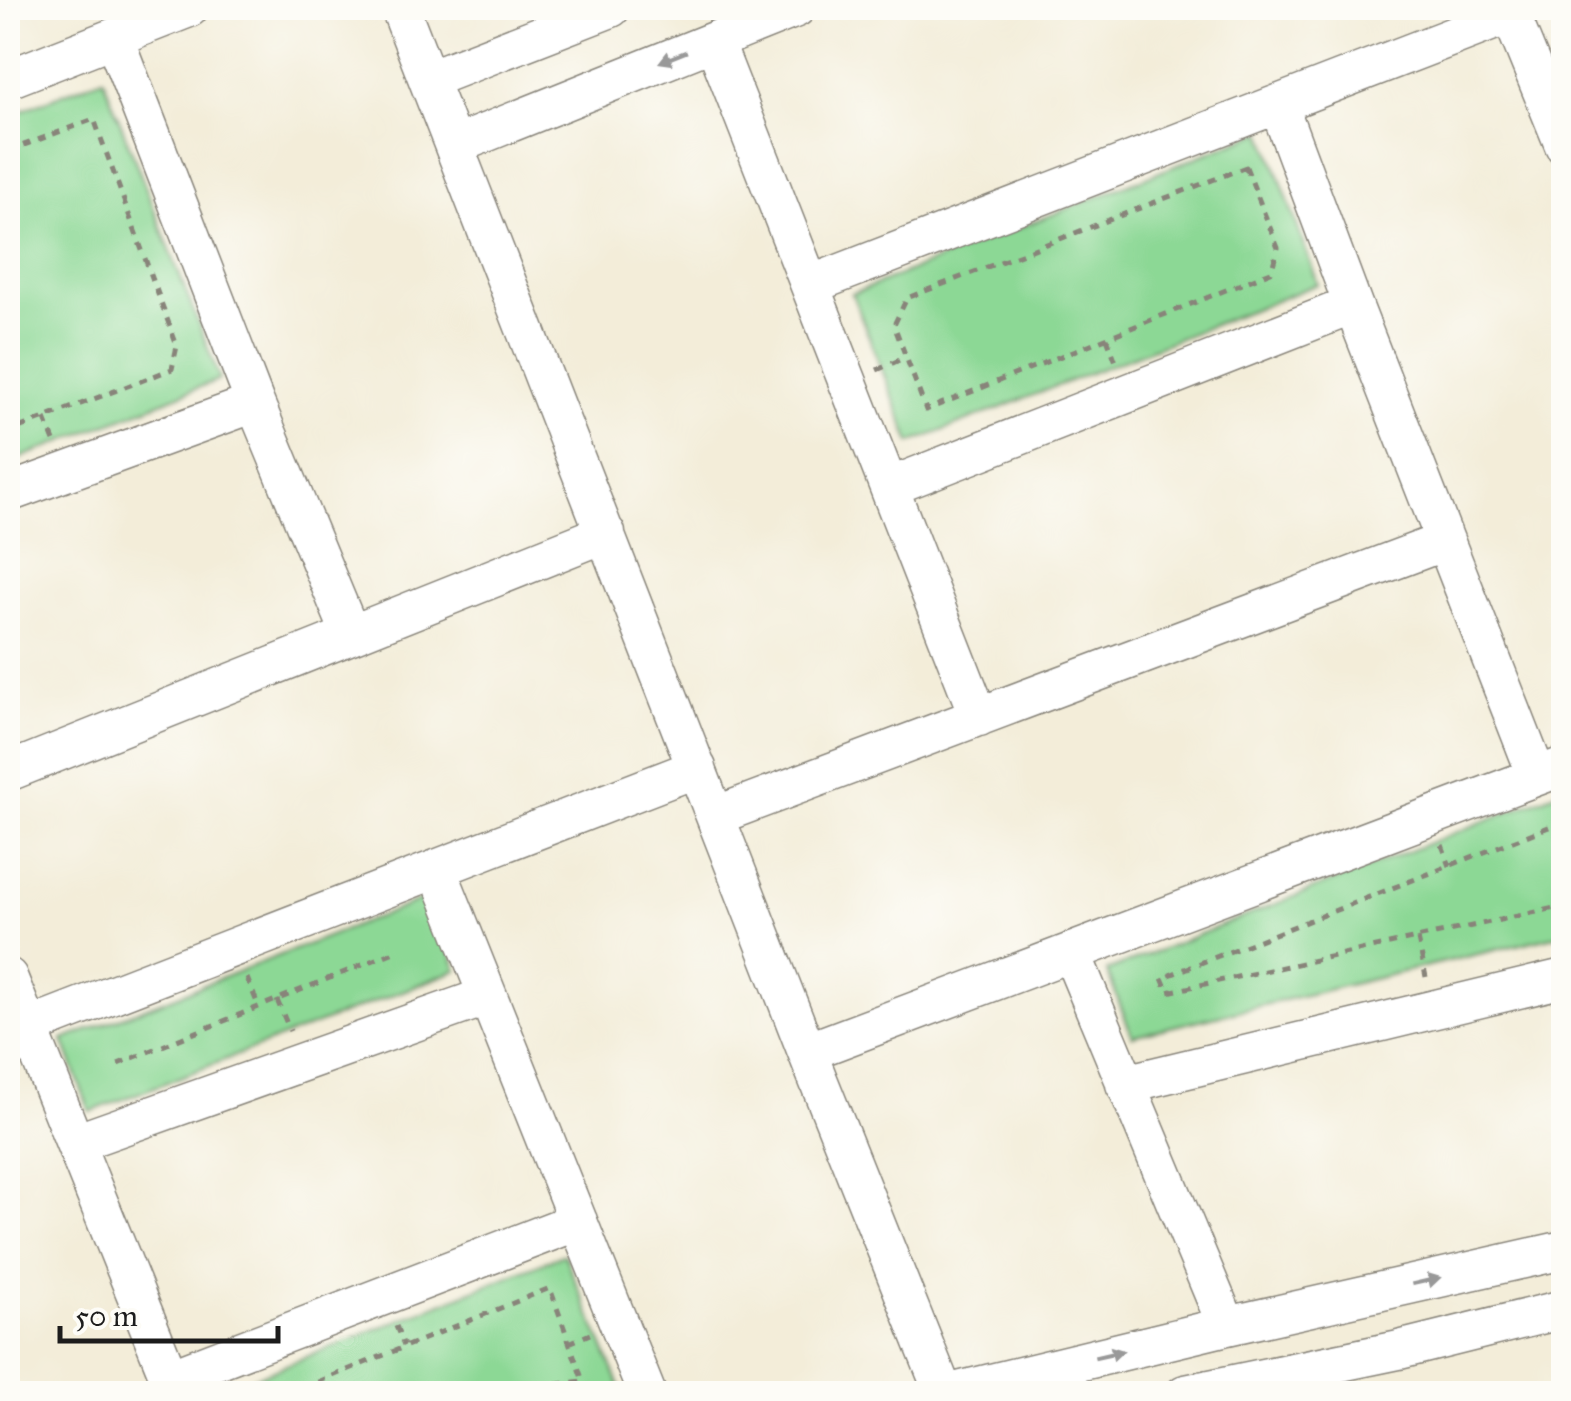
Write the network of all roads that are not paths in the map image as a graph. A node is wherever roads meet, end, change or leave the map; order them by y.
1 (189, 8) edge
2 (400, 8) edge
3 (610, 8) edge
4 (796, 8) edge
5 (1509, 10) edge
6 (114, 38) junction
7 (714, 40) junction
8 (428, 78) junction
9 (8, 79) edge
10 (1278, 104) junction
11 (455, 145) junction
12 (1564, 146) edge
13 (810, 285) junction
14 (1353, 305) junction
15 (256, 403) junction
16 (889, 486) junction
17 (8, 493) edge
18 (606, 533) junction
19 (1445, 541) junction
20 (351, 635) junction
21 (979, 717) junction
22 (697, 768) junction
23 (1550, 771) edge
24 (8, 772) edge
25 (715, 816) junction
26 (438, 869) junction
27 (1070, 952) junction
28 (8, 977) edge
29 (1564, 978) edge
30 (488, 996) junction
31 (28, 1028) junction
32 (807, 1052) junction
33 (1125, 1084) junction
34 (74, 1143) junction
35 (578, 1221) junction
36 (1564, 1250) edge
37 (1564, 1309) edge
38 (1227, 1326) junction
39 (173, 1386) edge
40 (647, 1394) edge
41 (945, 1394) edge
42 (1185, 1394) edge

1 - 6 street
2 - 8 street
3 - 8 street
4 - 7 street
5 - 10 street
5 - 12 street
6 - 9 street
6 - 15 street
7 -> 11 street
7 - 13 street
8 - 11 street
10 - 13 street
10 - 14 street
11 - 18 street
13 - 16 street
14 - 16 street
14 - 19 street
15 - 17 street
15 - 20 street
16 - 21 street
18 - 20 street
18 - 22 street
19 - 21 street
19 - 23 street
20 - 24 street
21 - 25 street
22 - 25 street
22 - 26 street
23 - 27 street
25 - 32 street
26 - 30 street
26 - 31 street
27 - 32 street
27 - 33 street
28 - 31 street
29 - 33 street
30 - 34 street
30 - 35 street
31 - 34 street
32 - 41 street
33 - 38 street
34 - 39 street
35 - 39 street
35 - 40 street
38 -> 36 street
37 - 42 street
41 -> 38 street

